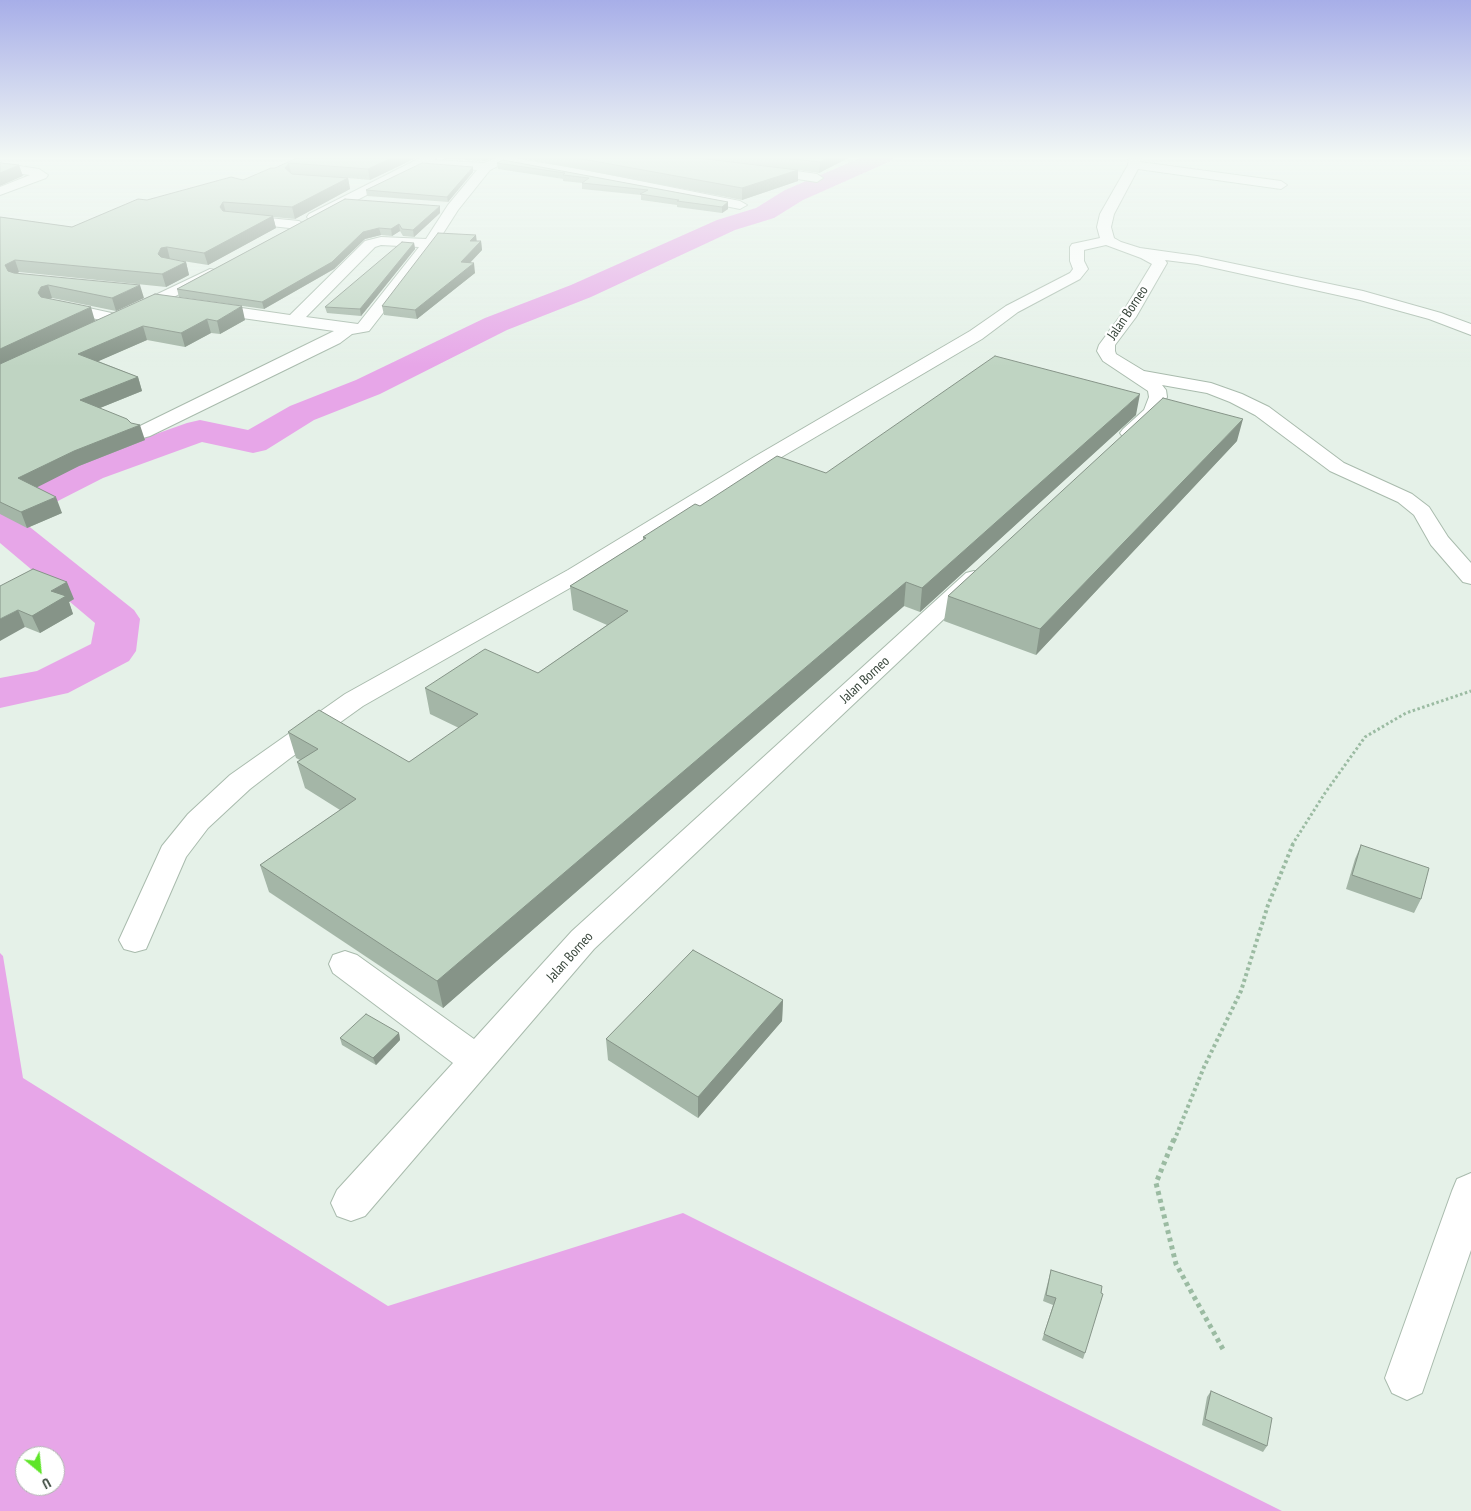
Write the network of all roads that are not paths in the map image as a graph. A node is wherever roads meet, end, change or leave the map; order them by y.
1 (296, 227) edge
2 (441, 227) edge
3 (1104, 227) edge
4 (273, 238) edge
5 (1108, 240) junction
6 (430, 243) junction
7 (1136, 252) junction
8 (225, 264) edge
9 (186, 268) edge
10 (211, 272) junction
11 (136, 292) edge
12 (164, 297) junction
13 (52, 305) edge
14 (120, 318) junction
15 (294, 320) junction
16 (348, 328) junction
17 (98, 329) edge
18 (1471, 330) edge
19 (1137, 375) junction
20 (143, 432) dead end
21 (1116, 446) edge
22 (994, 560) edge
23 (1471, 577) edge
24 (135, 940) dead end
25 (345, 964) dead end
26 (477, 1061) junction
27 (1471, 1191) edge
28 (351, 1203) dead end
29 (1407, 1378) dead end

1 - 4 street
2 - 6 street
3 - 5 street
5 - 7 street, Jalan Borneo
5 - 24 street
6 - 15 street
6 - 16 street
7 - 18 street
7 - 19 street, Jalan Borneo
8 - 10 street
9 - 10 street
10 - 12 street
11 - 12 street
12 - 14 street
12 - 15 street
13 - 14 street
14 - 17 street
15 - 16 street
16 - 20 street
19 - 21 street, Jalan Borneo
19 - 23 street
22 - 26 street, Jalan Borneo
25 - 26 street
26 - 28 street, Jalan Borneo
27 - 29 street

